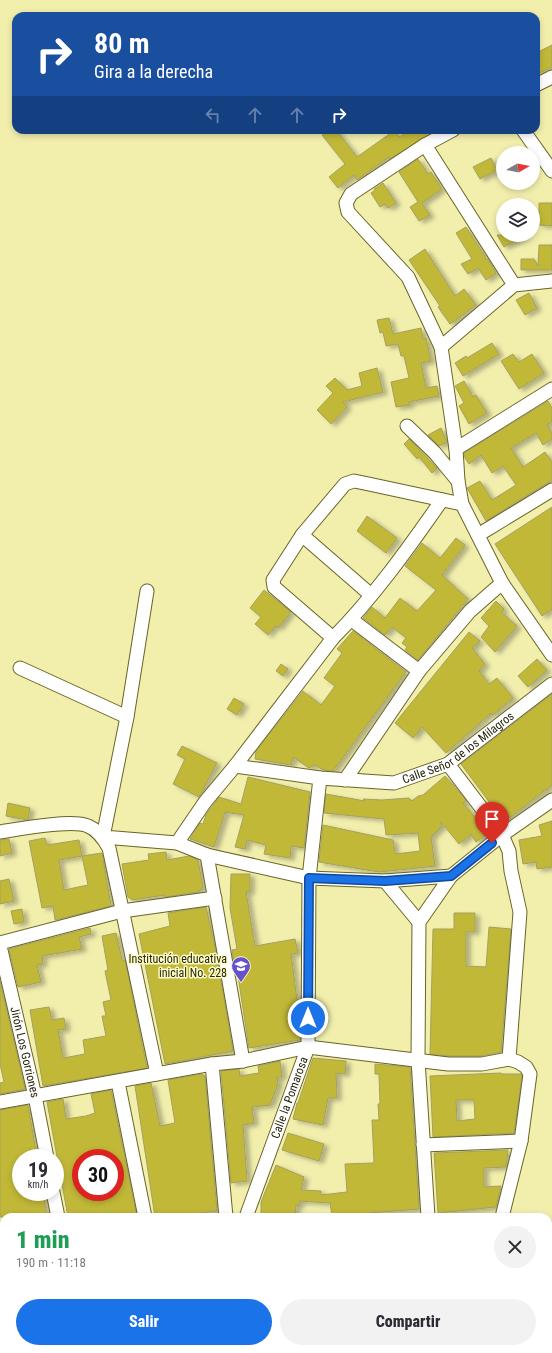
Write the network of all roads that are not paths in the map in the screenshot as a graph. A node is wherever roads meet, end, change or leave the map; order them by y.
1 (552, 77) edge
2 (540, 83) edge
3 (445, 134) edge
4 (526, 134) edge
5 (425, 145) junction
6 (552, 171) edge
7 (552, 281) edge
8 (514, 285) junction
9 (441, 347) junction
10 (552, 389) edge
11 (407, 426) dead end
12 (456, 449) junction
13 (458, 481) junction
14 (552, 490) edge
15 (442, 500) junction
16 (462, 504) junction
17 (302, 535) junction
18 (478, 535) junction
19 (502, 583) junction
20 (147, 591) dead end
21 (371, 595) junction
22 (352, 620) junction
23 (333, 638) junction
24 (552, 655) edge
25 (20, 668) dead end
26 (419, 671) junction
27 (552, 684) edge
28 (127, 717) junction
29 (448, 764) junction
30 (235, 766) junction
31 (320, 778) junction
32 (345, 780) junction
33 (552, 800) edge
34 (0, 832) edge
35 (502, 835) junction
36 (103, 837) junction
37 (177, 843) junction
38 (208, 855) junction
39 (451, 876) junction
40 (309, 878) junction
41 (385, 881) junction
42 (215, 898) junction
43 (122, 911) junction
44 (419, 922) junction
45 (0, 945) edge
46 (308, 1047) junction
47 (418, 1060) junction
48 (509, 1060) junction
49 (243, 1061) junction
50 (212, 1064) junction
51 (157, 1074) junction
52 (118, 1082) junction
53 (35, 1096) junction
54 (0, 1102) edge
55 (521, 1141) junction
56 (423, 1145) junction
57 (45, 1149) edge
58 (55, 1201) edge
59 (57, 1213) edge
60 (144, 1213) edge
61 (225, 1213) edge
62 (247, 1213) edge
63 (428, 1213) edge
64 (503, 1213) edge

1 - 2 street
3 - 5 street
4 - 6 street
5 - 8 street
5 - 9 street
7 - 8 street
8 - 9 street
9 - 12 street
10 - 12 street
11 - 13 street
12 - 13 street
13 - 16 street
14 - 18 street
15 - 16 street
15 - 17 street
15 - 21 street
16 - 18 street
17 - 21 street
17 - 23 street
18 - 19 street
19 - 24 street
19 - 26 street
20 - 28 street
21 - 22 street
22 - 23 street
22 - 26 street
23 - 30 street
25 - 28 street
26 - 32 street
27 - 29 street, Calle Señor de los Milagros
28 - 36 street
29 - 32 street, Calle Señor de los Milagros
29 - 35 street
30 - 31 street, Calle Señor de los Milagros
30 - 37 street
31 - 32 street, Calle Señor de los Milagros
31 - 40 street, Calle la Pomarosa
33 - 35 street
34 - 36 street
35 - 39 street
35 - 48 street
36 - 37 street
36 - 43 street
37 - 38 street
38 - 40 street
38 - 42 street
39 - 41 street
39 - 44 street
40 - 41 street
40 - 46 street, Calle la Pomarosa
41 - 44 street
42 - 43 street
42 - 49 street
43 - 45 street
43 - 51 street
44 - 47 street
45 - 53 street, Jirón Los Gorriones
46 - 47 street
46 - 49 street
46 - 62 street, Calle la Pomarosa
47 - 48 street
47 - 56 street
48 - 55 street
49 - 50 street
50 - 51 street
50 - 61 street
51 - 52 street
52 - 53 street
52 - 60 street
53 - 54 street
53 - 57 street, Jirón Los Gorriones
55 - 56 street
55 - 64 street
56 - 63 street
58 - 59 street

